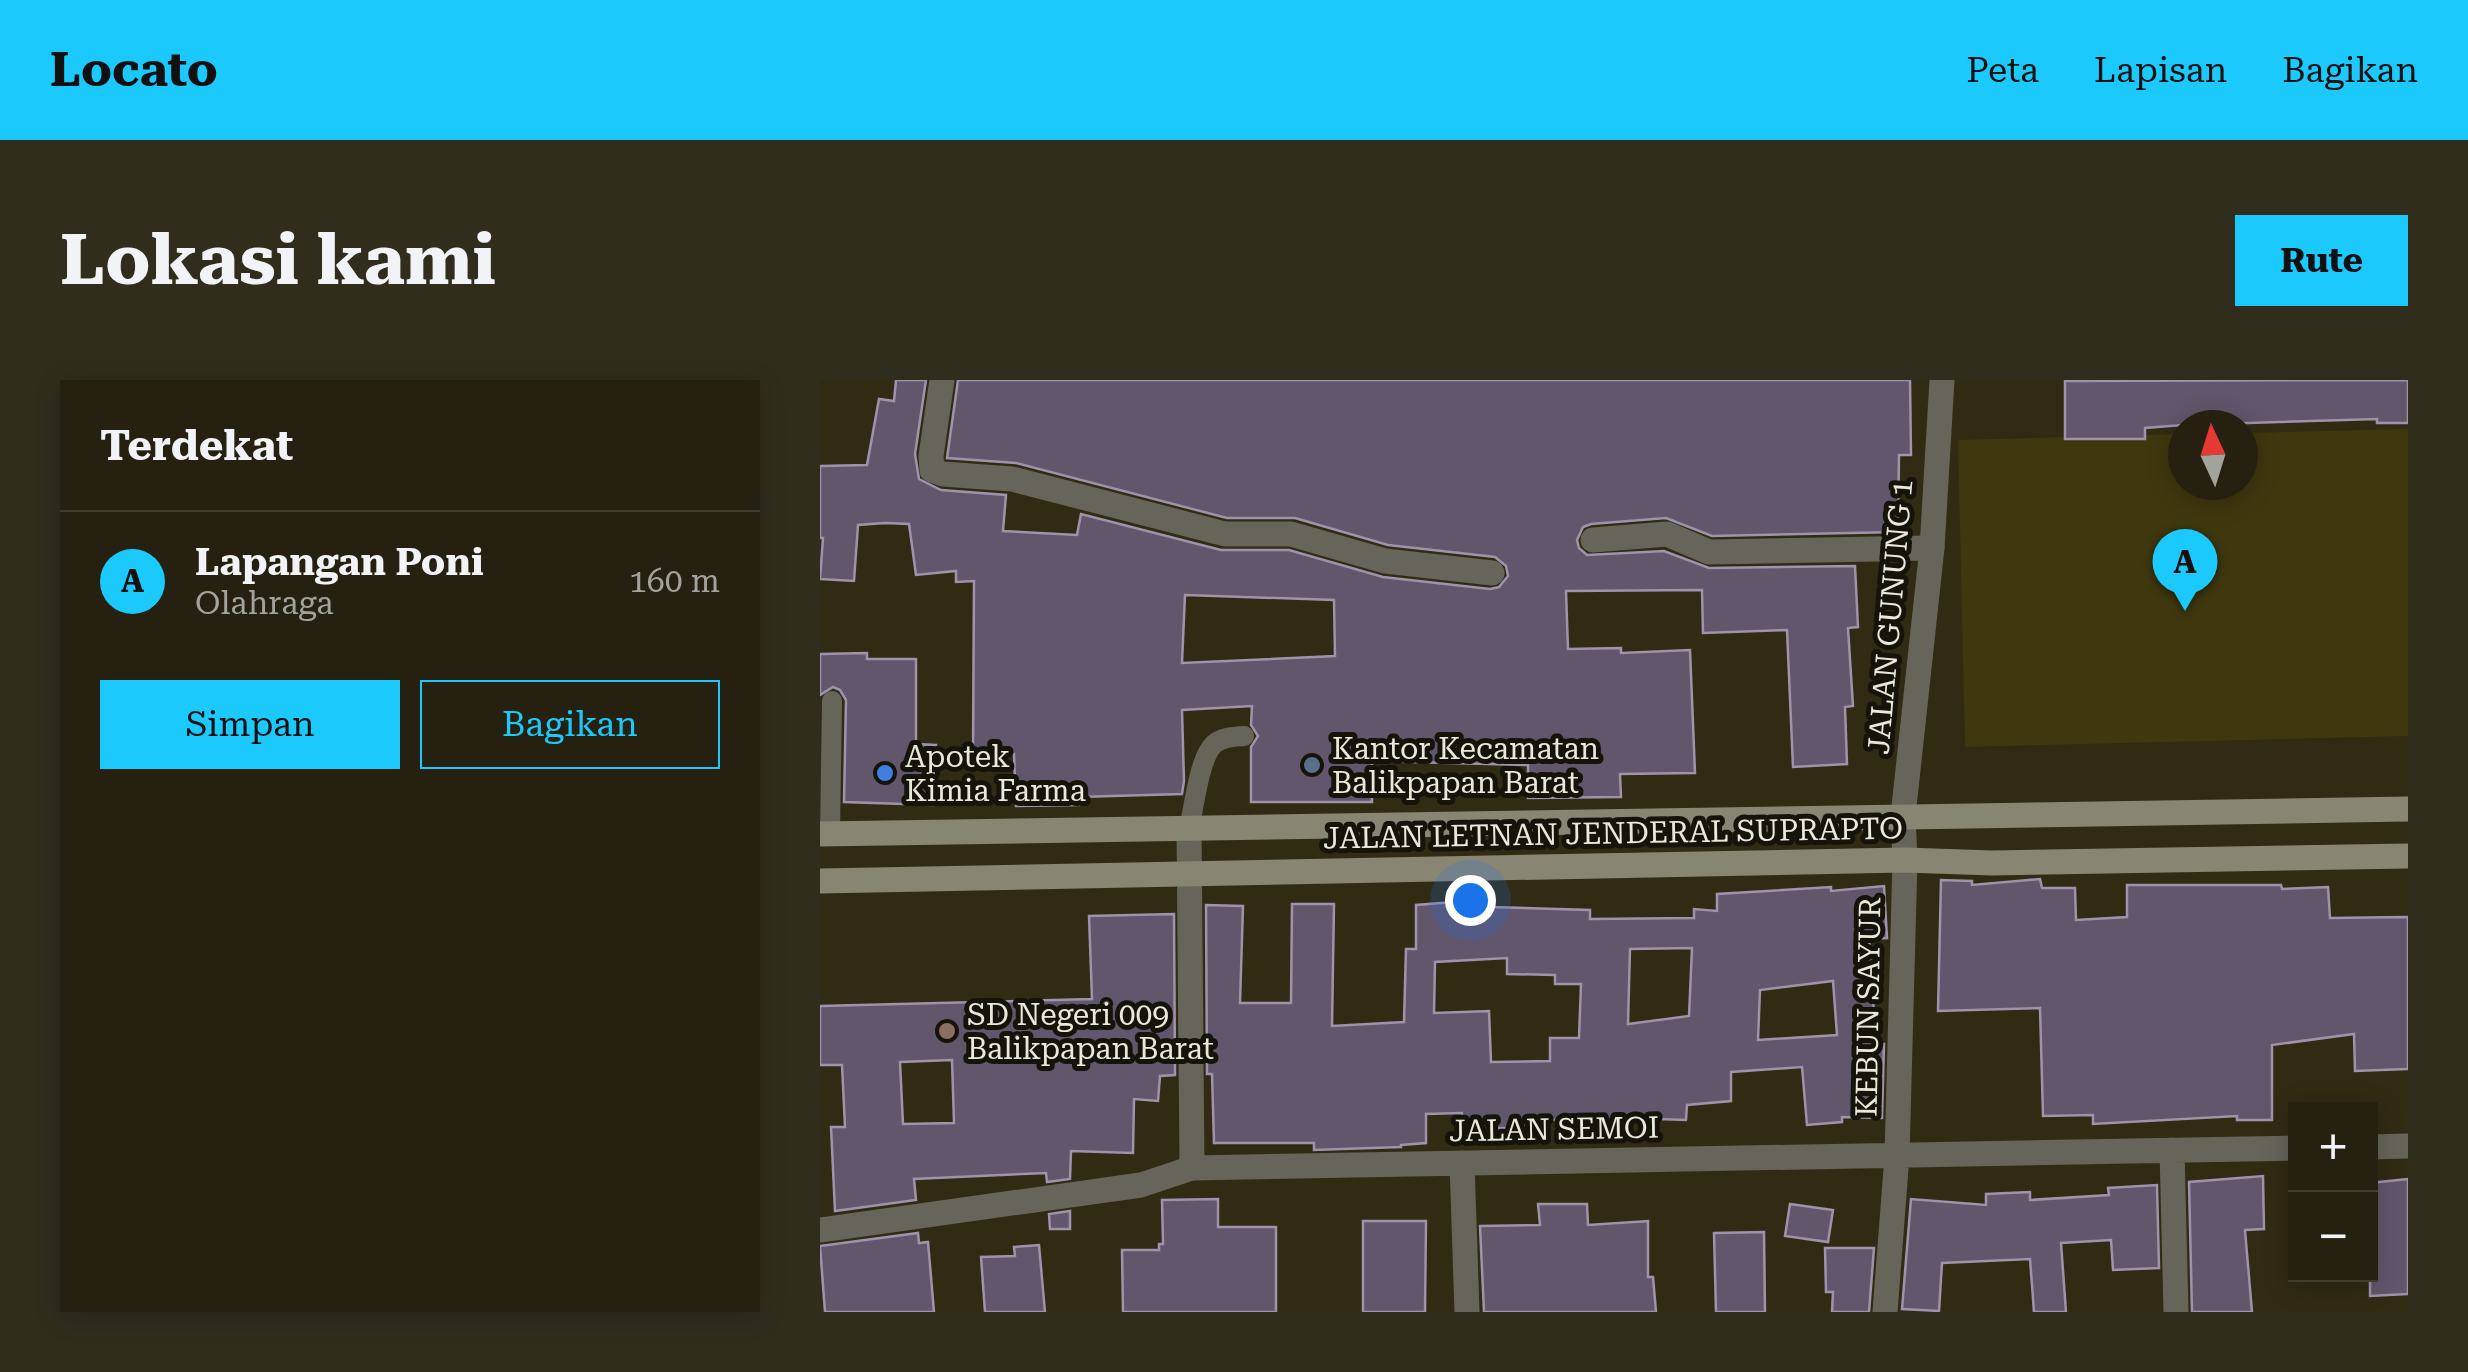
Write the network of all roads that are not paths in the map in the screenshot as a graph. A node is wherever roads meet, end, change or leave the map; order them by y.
1 (942, 380) edge
2 (1942, 380) edge
3 (1593, 540) dead end
4 (1932, 548) junction
5 (1492, 574) dead end
6 (832, 701) dead end
7 (1244, 736) dead end
8 (2408, 809) edge
9 (1903, 816) junction
10 (1190, 829) junction
11 (825, 834) edge
12 (2408, 856) edge
13 (1904, 860) junction
14 (1189, 873) junction
15 (820, 881) edge
16 (2408, 1146) edge
17 (2378, 1147) edge
18 (2288, 1148) edge
19 (2172, 1150) junction
20 (1897, 1156) junction
21 (1462, 1163) junction
22 (1192, 1168) junction
23 (820, 1230) edge
24 (1467, 1312) edge
25 (1885, 1312) edge
26 (2176, 1312) edge

1 - 5 street
2 - 4 street, JALAN GUNUNG 1
3 - 4 street
4 - 9 street, JALAN GUNUNG 1
6 - 11 lane
7 - 10 lane
8 - 9 main road, JALAN LETNAN JENDERAL SUPRAPTO
9 - 10 main road, JALAN LETNAN JENDERAL SUPRAPTO
9 - 13 street, JALAN GUNUNG 1
10 - 11 main road, JALAN LETNAN JENDERAL SUPRAPTO
10 - 14 street
12 - 13 main road, JALAN LETNAN JENDERAL SUPRAPTO
13 - 14 main road, JALAN LETNAN JENDERAL SUPRAPTO
13 - 20 street, KEBUN SAYUR
14 - 15 main road, JALAN LETNAN JENDERAL SUPRAPTO
14 - 22 street
16 - 17 street
18 - 19 street, JALAN SEMOI
19 - 20 street, JALAN SEMOI
19 - 26 street
20 - 21 street, JALAN SEMOI
20 - 25 street, KEBUN SAYUR
21 - 22 street, JALAN SEMOI
21 - 24 street
22 - 23 street, JALAN SEMOI

